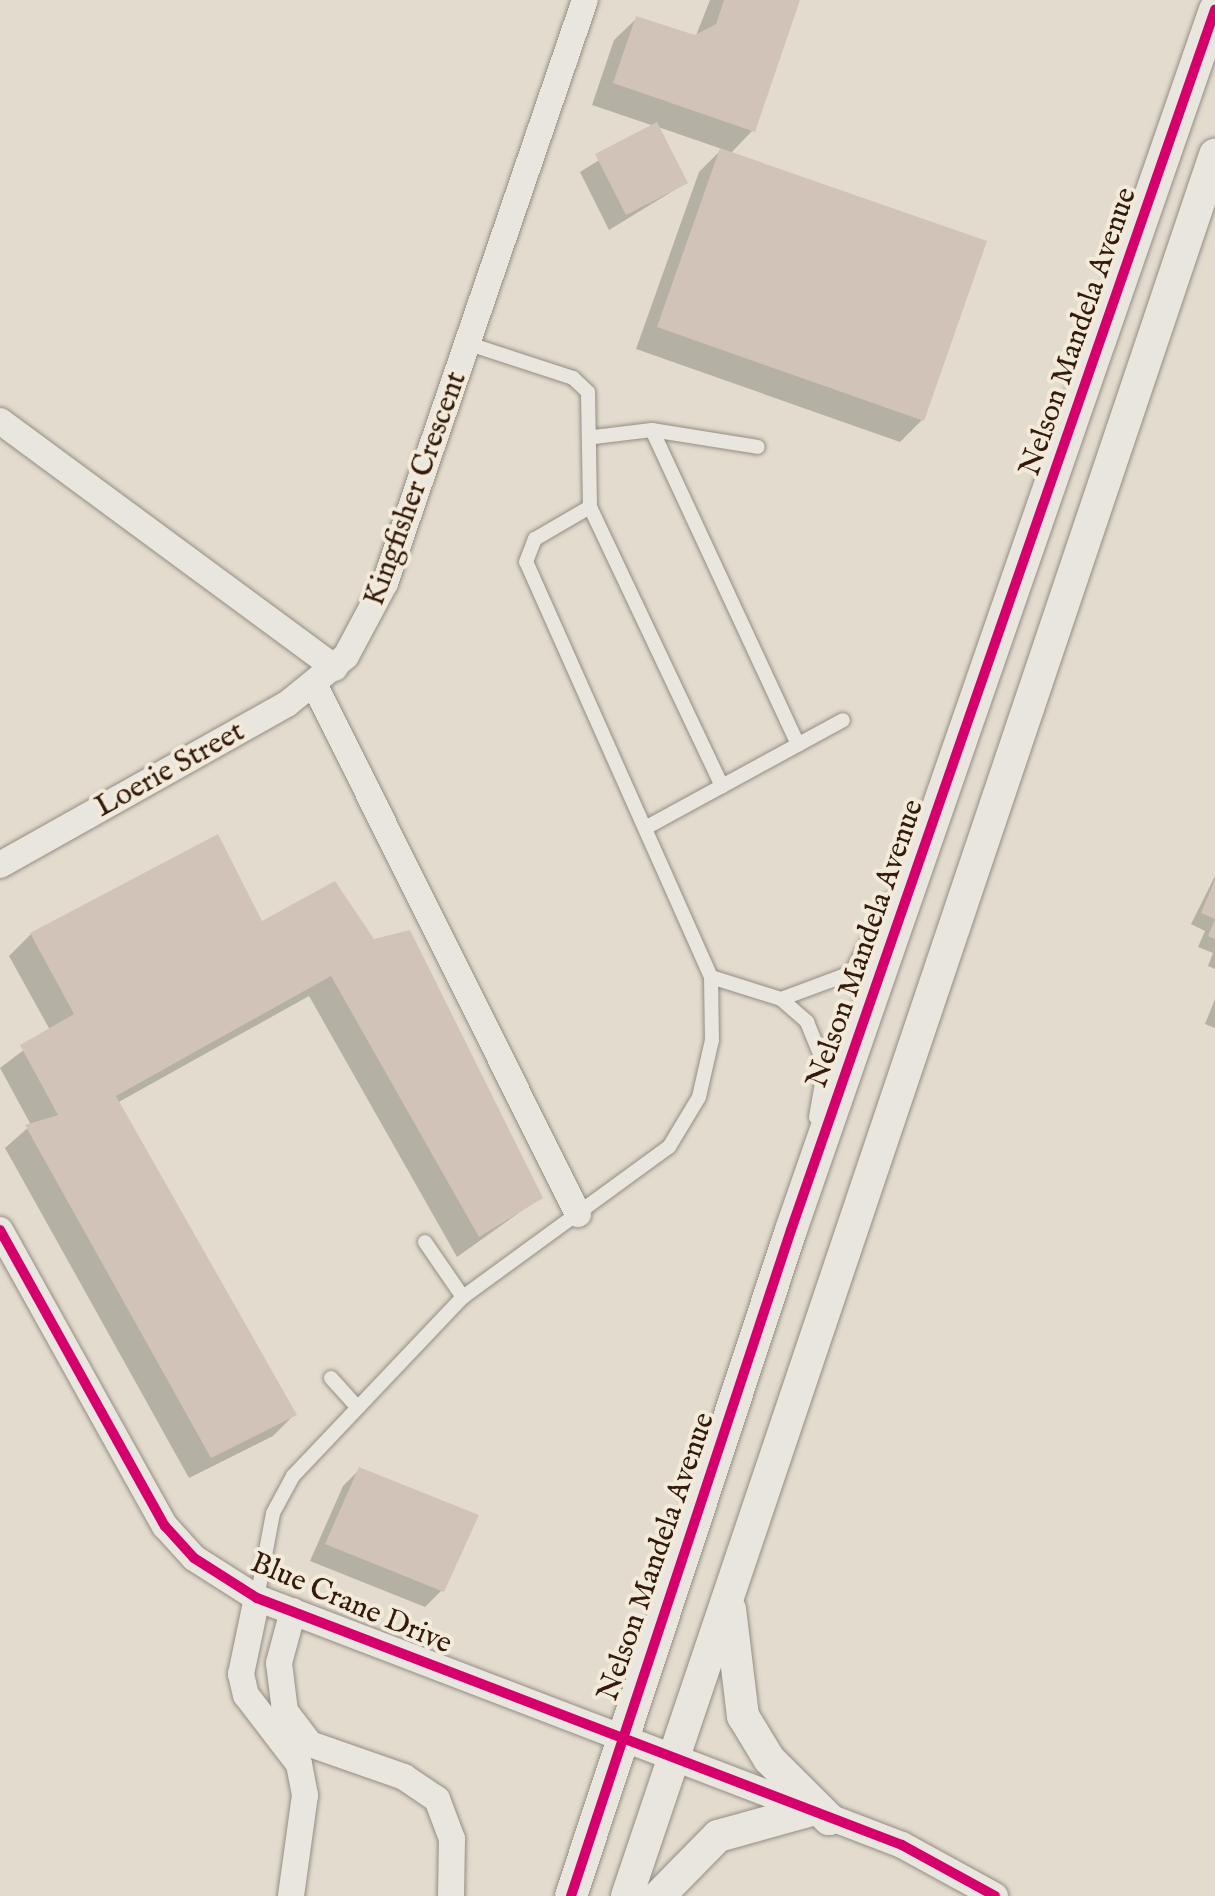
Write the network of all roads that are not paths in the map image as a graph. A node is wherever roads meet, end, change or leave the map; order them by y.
1 (585, 0) edge
2 (1215, 10) edge
3 (1215, 155) edge
4 (469, 344) junction
5 (0, 421) edge
6 (652, 430) junction
7 (594, 437) junction
8 (758, 447) dead end
9 (590, 507) junction
10 (335, 668) junction
11 (315, 686) junction
12 (843, 720) dead end
13 (798, 745) junction
14 (951, 776) junction
15 (722, 786) junction
16 (647, 827) junction
17 (0, 865) edge
18 (711, 977) junction
19 (781, 999) junction
20 (578, 1214) junction
21 (0, 1230) edge
22 (791, 1230) junction
23 (425, 1242) dead end
24 (463, 1297) junction
25 (331, 1378) dead end
26 (358, 1408) junction
27 (730, 1586) junction
28 (257, 1598) junction
29 (293, 1611) junction
30 (621, 1737) junction
31 (670, 1756) junction
32 (818, 1815) junction
33 (291, 1896) edge
34 (451, 1896) edge
35 (571, 1896) edge
36 (627, 1896) edge
37 (659, 1896) edge
38 (995, 1896) edge

1 - 4 street, Kingfisher Crescent
2 - 14 street, Nelson Mandela Avenue
3 - 27 street
4 - 7 lane
4 - 10 street, Kingfisher Crescent
5 - 10 street
6 - 7 lane
6 - 8 lane
6 - 13 lane
7 - 9 lane
9 - 15 lane
9 - 16 lane
10 - 11 street, Loerie Street
11 - 17 street, Loerie Street
11 - 20 street
12 - 13 lane
13 - 15 lane
14 - 19 lane
14 - 22 street, Nelson Mandela Avenue
15 - 16 lane
16 - 18 lane
18 - 19 lane
18 - 20 lane
19 - 22 lane
20 - 24 lane
21 - 28 street, Blue Crane Drive
22 - 30 street, Nelson Mandela Avenue
23 - 24 lane
24 - 26 lane
25 - 26 lane
26 - 28 lane
27 - 31 street
27 - 32 street
28 - 29 street, Blue Crane Drive
28 - 33 street
29 - 30 street, Blue Crane Drive
29 - 34 street
30 - 31 street, Blue Crane Drive
30 - 35 street, Nelson Mandela Avenue
31 - 32 street, Blue Crane Drive
31 - 36 street
32 - 37 street
32 - 38 street, Blue Crane Drive

